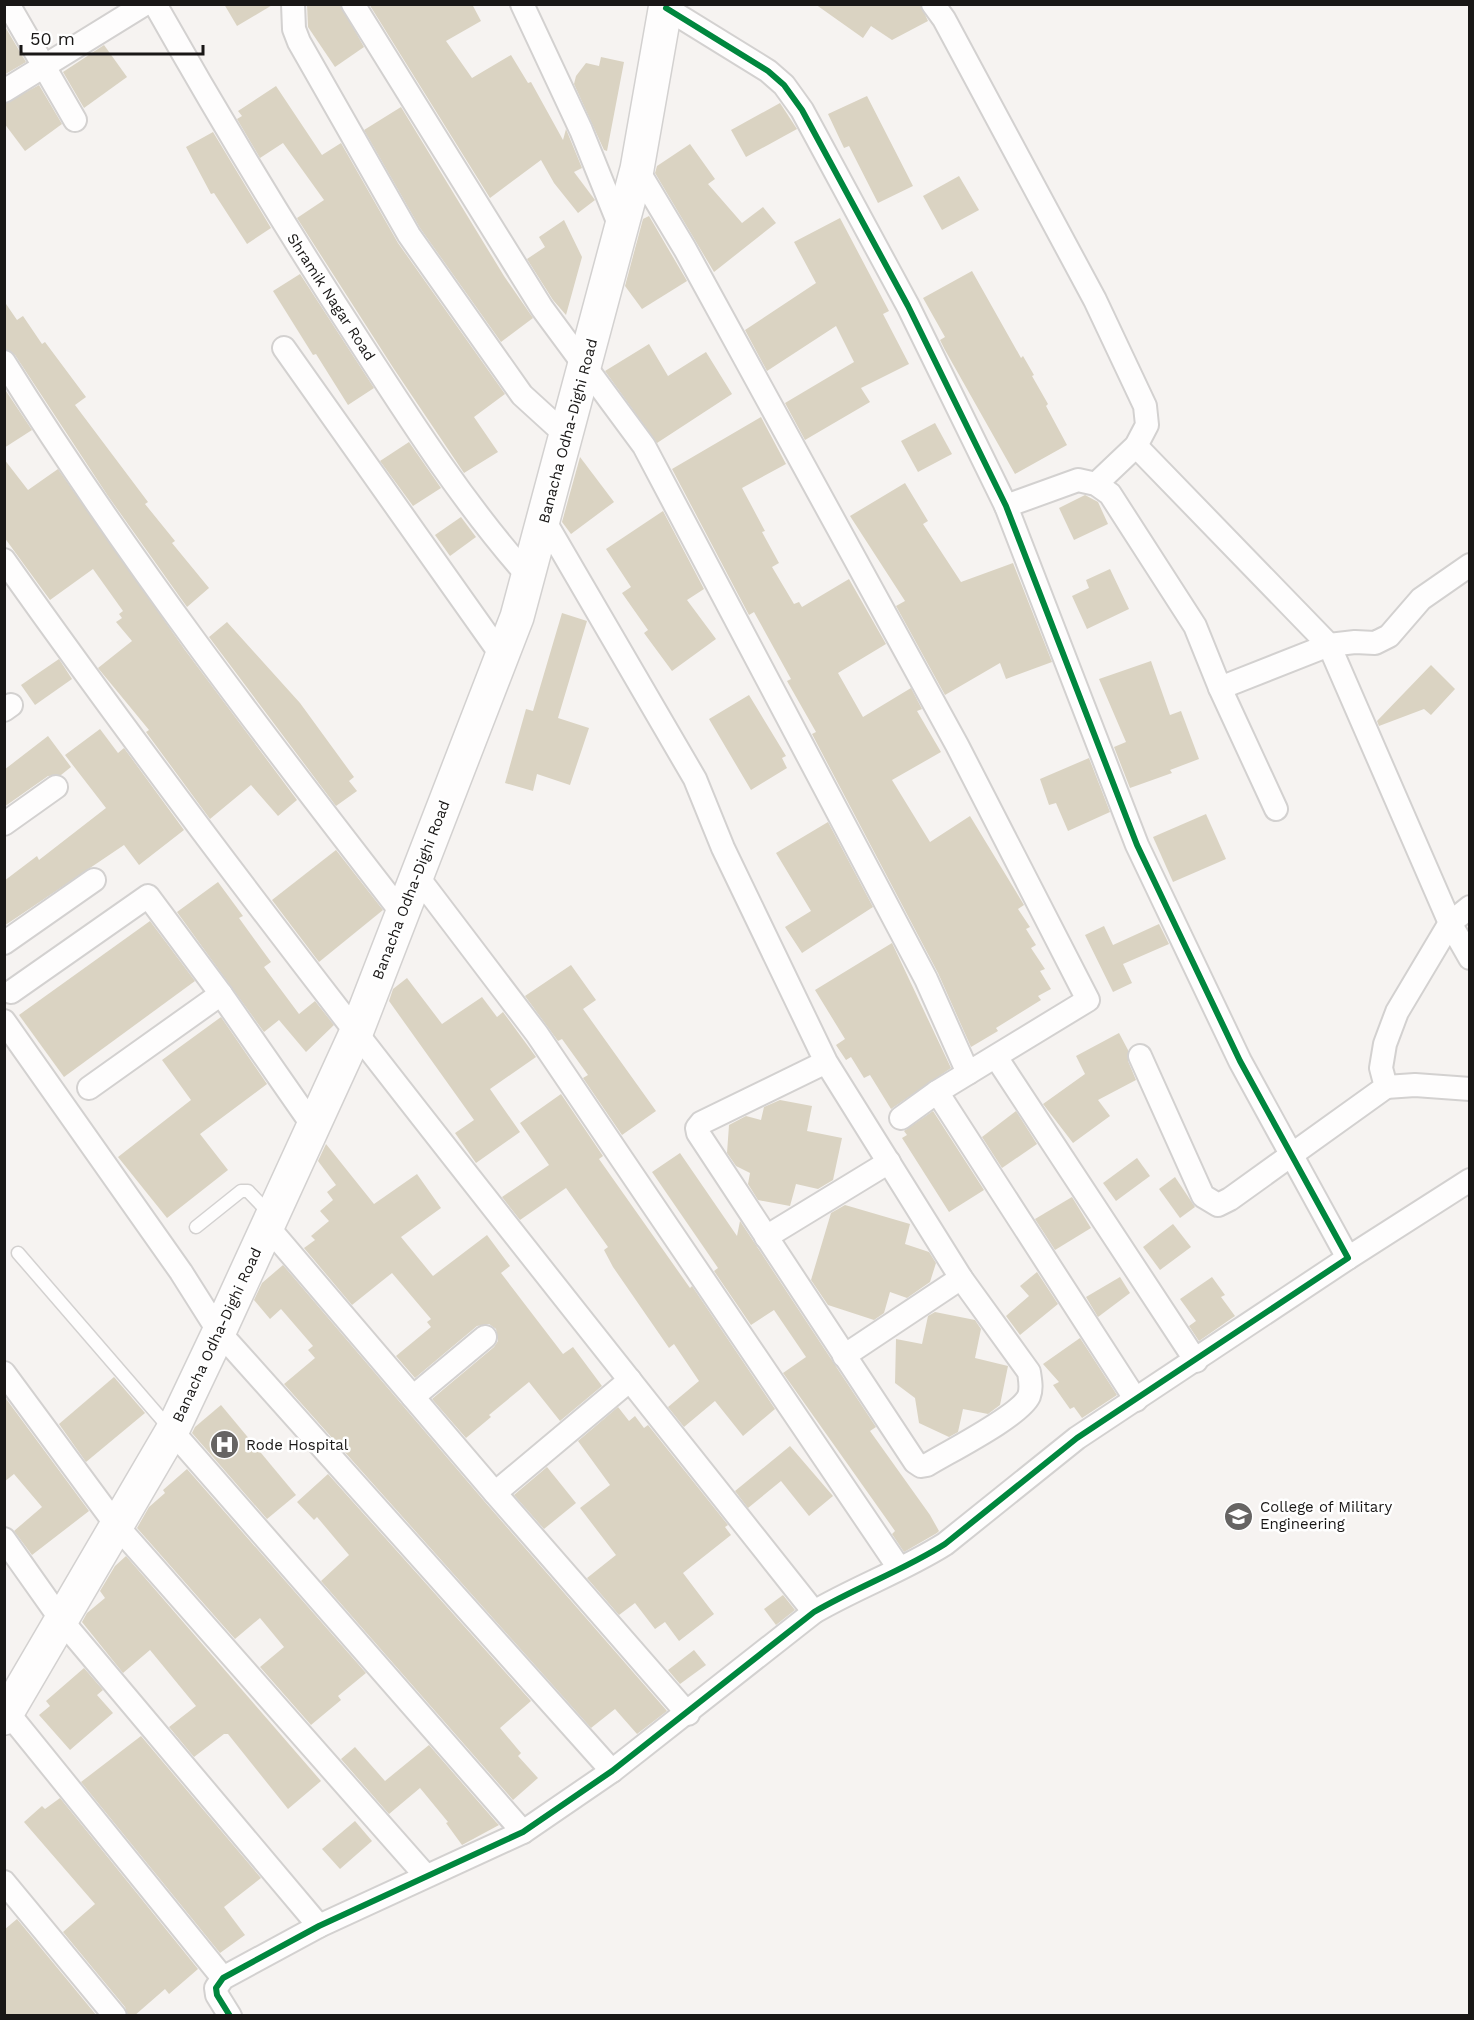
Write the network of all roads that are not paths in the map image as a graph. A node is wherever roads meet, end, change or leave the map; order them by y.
1 (8, 4) edge
2 (145, 4) edge
3 (155, 4) edge
4 (293, 4) edge
5 (353, 4) edge
6 (522, 4) edge
7 (933, 4) edge
8 (666, 6) edge
9 (43, 67) junction
10 (4, 91) edge
11 (75, 120) dead end
12 (637, 170) junction
13 (621, 229) junction
14 (284, 348) dead end
15 (4, 362) edge
16 (586, 365) junction
17 (567, 436) junction
18 (1136, 446) junction
19 (1096, 484) junction
20 (1006, 506) junction
21 (544, 520) junction
22 (4, 560) edge
23 (1470, 565) edge
24 (528, 576) junction
25 (1329, 645) junction
26 (502, 656) junction
27 (1220, 688) junction
28 (56, 787) dead end
29 (1276, 809) dead end
30 (4, 824) edge
31 (417, 876) junction
32 (94, 880) dead end
33 (1470, 907) edge
34 (402, 914) junction
35 (1450, 922) junction
36 (4, 943) edge
37 (1470, 958) edge
38 (11, 992) dead end
39 (221, 994) junction
40 (4, 1021) edge
41 (356, 1034) junction
42 (1140, 1056) dead end
43 (996, 1057) junction
44 (826, 1062) junction
45 (968, 1073) junction
46 (1386, 1087) junction
47 (89, 1088) dead end
48 (1470, 1089) edge
49 (937, 1092) junction
50 (901, 1118) dead end
51 (314, 1126) junction
52 (1290, 1155) junction
53 (889, 1162) junction
54 (1470, 1180) edge
55 (270, 1221) junction
56 (196, 1227) dead end
57 (766, 1237) junction
58 (18, 1253) dead end
59 (1348, 1258) junction
60 (961, 1278) junction
61 (219, 1332) junction
62 (485, 1337) dead end
63 (844, 1356) junction
64 (1197, 1361) junction
65 (4, 1373) edge
66 (630, 1380) junction
67 (413, 1397) junction
68 (1136, 1400) junction
69 (172, 1431) junction
70 (495, 1493) junction
71 (117, 1526) junction
72 (4, 1539) edge
73 (899, 1568) junction
74 (814, 1612) junction
75 (62, 1621) junction
76 (6, 1713) edge
77 (688, 1713) junction
78 (612, 1771) junction
79 (523, 1832) junction
80 (426, 1876) junction
81 (4, 1882) edge
82 (319, 1926) junction
83 (223, 1978) junction
84 (115, 2016) edge
85 (230, 2016) edge

1 - 9 street
2 - 9 street
3 - 24 street, Shramik Nagar Road
4 - 17 street
5 - 16 street
6 - 13 street
7 - 18 street
8 - 12 street, Banacha Odha-Dighi Road
8 - 20 street
9 - 10 street
9 - 11 street
12 - 13 street, Banacha Odha-Dighi Road
12 - 43 street
13 - 16 street, Banacha Odha-Dighi Road
14 - 26 street
15 - 34 street
16 - 17 street, Banacha Odha-Dighi Road
16 - 45 street
17 - 21 street, Banacha Odha-Dighi Road
18 - 19 street
18 - 25 street
19 - 20 street
19 - 27 street
20 - 52 street
21 - 24 street, Banacha Odha-Dighi Road
21 - 44 street
22 - 41 street
23 - 25 street
24 - 26 street, Banacha Odha-Dighi Road
25 - 27 street
25 - 35 street
26 - 31 street, Banacha Odha-Dighi Road
27 - 29 street
28 - 30 street
31 - 34 street, Banacha Odha-Dighi Road
31 - 73 street
32 - 36 street
33 - 35 street
34 - 41 street, Banacha Odha-Dighi Road
35 - 37 street
35 - 46 street
38 - 39 street
39 - 47 street
39 - 51 street
40 - 61 street
41 - 51 street, Banacha Odha-Dighi Road
41 - 66 street
42 - 52 street
43 - 45 street
43 - 64 street
44 - 53 street
44 - 57 street
45 - 49 street
46 - 48 street
46 - 52 street
49 - 50 street
49 - 68 street
51 - 55 street, Banacha Odha-Dighi Road
52 - 59 street
53 - 57 street
53 - 60 street
54 - 59 street
55 - 56 lane
55 - 61 street, Banacha Odha-Dighi Road
55 - 67 street
57 - 63 street
58 - 69 lane
59 - 64 street
60 - 63 street
60 - 63 street
61 - 69 street, Banacha Odha-Dighi Road
61 - 78 street
62 - 67 street
64 - 68 street
65 - 71 street
66 - 70 street
66 - 74 street
67 - 70 street
68 - 73 street
69 - 71 street, Banacha Odha-Dighi Road
69 - 79 street
70 - 77 street
71 - 75 street, Banacha Odha-Dighi Road
71 - 80 street
72 - 75 street
73 - 74 street
74 - 77 street
75 - 76 street, Banacha Odha-Dighi Road
75 - 82 street
76 - 83 street
77 - 78 street
78 - 79 street
79 - 80 street
80 - 82 street
81 - 84 street
82 - 83 street
83 - 85 street

